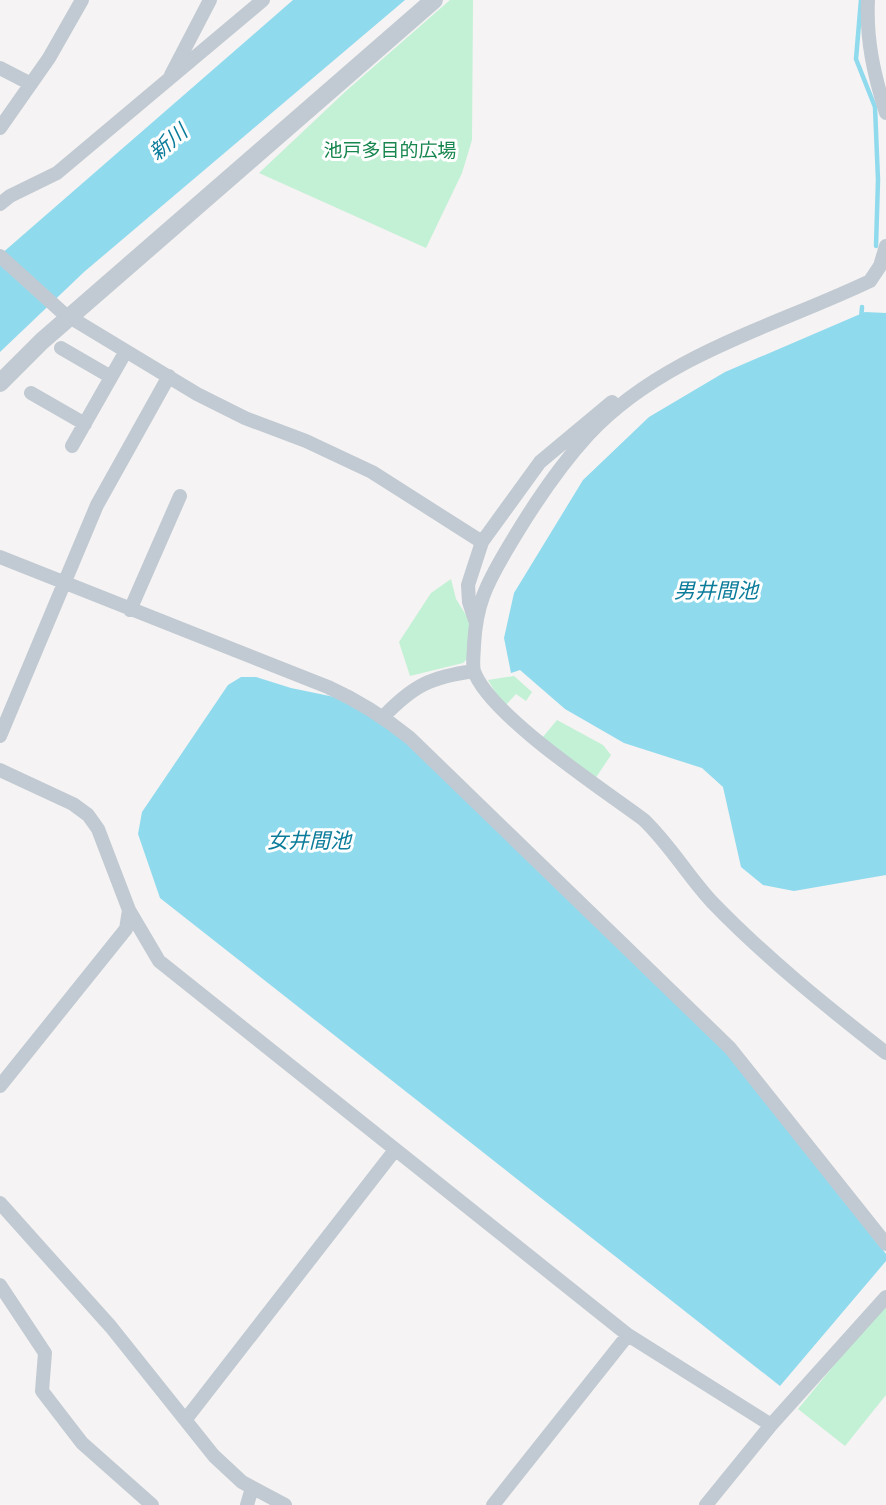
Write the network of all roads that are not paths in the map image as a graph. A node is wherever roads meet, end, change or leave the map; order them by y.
1 (82, 0) edge
2 (210, 0) edge
3 (262, 0) edge
4 (434, 0) edge
5 (868, 0) edge
6 (0, 68) edge
7 (167, 82) junction
8 (31, 84) junction
9 (886, 113) edge
10 (0, 128) edge
11 (0, 204) edge
12 (886, 246) edge
13 (0, 256) edge
14 (66, 315) junction
15 (61, 348) dead end
16 (126, 351) junction
17 (169, 376) junction
18 (111, 377) junction
19 (0, 383) edge
20 (31, 393) dead end
21 (626, 401) junction
22 (85, 424) junction
23 (72, 446) dead end
24 (180, 496) dead end
25 (482, 542) junction
26 (0, 557) edge
27 (66, 585) junction
28 (130, 610) junction
29 (476, 621) junction
30 (474, 671) junction
31 (384, 716) junction
32 (0, 736) edge
33 (0, 770) edge
34 (129, 910) junction
35 (886, 1053) edge
36 (0, 1086) edge
37 (396, 1150) junction
38 (0, 1203) edge
39 (886, 1244) edge
40 (0, 1286) edge
41 (886, 1297) edge
42 (628, 1335) junction
43 (186, 1419) junction
44 (771, 1425) junction
45 (253, 1488) junction
46 (152, 1505) edge
47 (247, 1505) edge
48 (285, 1505) edge
49 (493, 1505) edge
50 (706, 1505) edge

1 - 8 street
2 - 7 street
3 - 7 street
4 - 14 street
5 - 9 street
6 - 8 street
7 - 11 street
8 - 10 street
12 - 21 street
13 - 14 street
14 - 16 street
14 - 19 street
15 - 18 street
16 - 17 street
16 - 18 street
17 - 25 street
17 - 27 street
18 - 22 street
20 - 22 street
21 - 25 street
21 - 29 street
22 - 23 street
24 - 28 street
25 - 29 street
26 - 27 street
27 - 28 street
27 - 32 street
28 - 31 street
29 - 30 street
30 - 31 street
30 - 35 street
31 - 39 street
33 - 34 street
34 - 36 street
34 - 37 street
37 - 42 street
37 - 43 street
38 - 43 street
40 - 46 street
41 - 44 street
42 - 44 street
42 - 49 street
43 - 45 street
44 - 50 street
45 - 47 street
45 - 48 street

